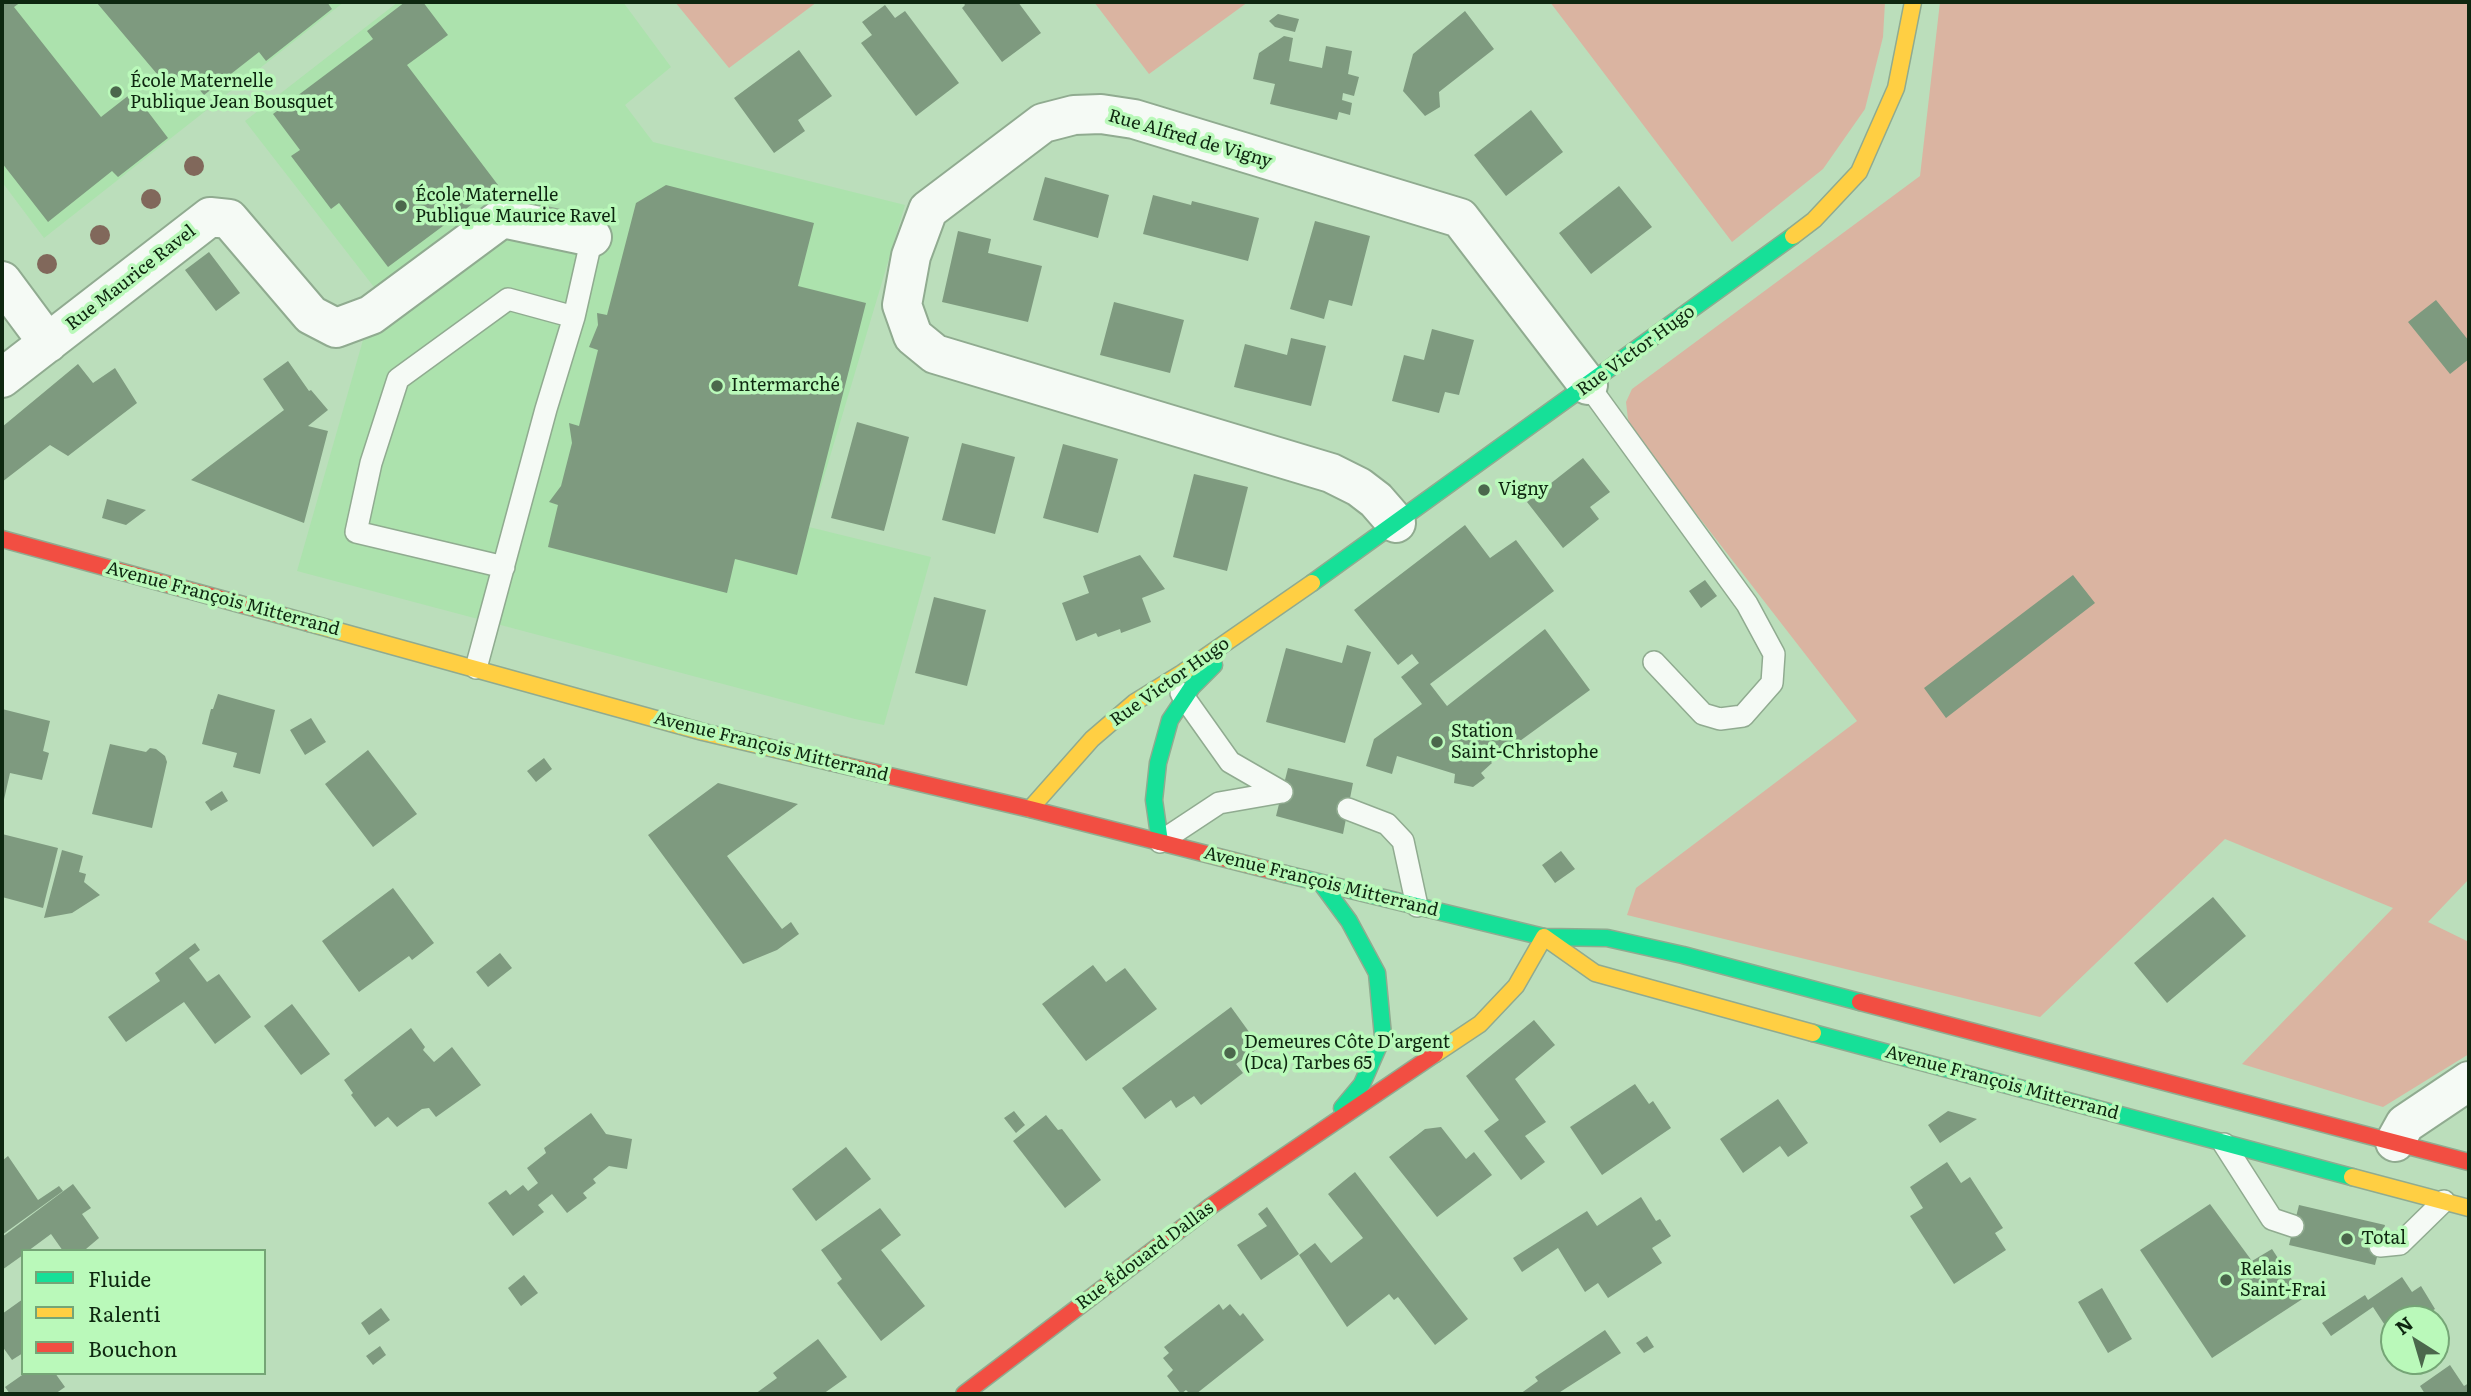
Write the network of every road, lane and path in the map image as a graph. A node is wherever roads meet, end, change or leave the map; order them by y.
1 (1913, 2) edge
2 (592, 237) joint
3 (2, 281) edge
4 (574, 317) junction
5 (48, 343) junction
6 (2, 378) edge
7 (1588, 385) junction
8 (1396, 523) junction
9 (2, 539) edge
10 (504, 567) junction
11 (1257, 621) junction
12 (1654, 662) dead end
13 (476, 668) junction
14 (1170, 680) junction
15 (1185, 699) junction
16 (1030, 808) junction
17 (1348, 808) dead end
18 (1160, 842) junction
19 (1321, 883) junction
20 (1417, 906) junction
21 (1544, 937) junction
22 (2469, 1081) edge
23 (1330, 1123) junction
24 (2223, 1142) junction
25 (2395, 1142) junction
26 (2469, 1162) edge
27 (2444, 1201) junction
28 (2469, 1208) edge
29 (2293, 1226) dead end
30 (2380, 1246) dead end
31 (964, 1394) edge

1 - 7 main road, Rue Victor Hugo
2 - 4 lane
2 - 5 street, Rue Maurice Ravel
3 - 5 street
4 - 10 lane
4 - 10 lane
5 - 6 street, Rue Maurice Ravel
7 - 8 main road, Rue Victor Hugo
7 - 8 street, Rue Alfred de Vigny
7 - 12 lane
8 - 11 main road, Rue Victor Hugo
9 - 13 main road, Avenue François Mitterrand
10 - 13 lane
11 - 14 main road, Rue Victor Hugo
11 - 15 main road, Rue Victor Hugo
13 - 16 main road, Avenue François Mitterrand
14 - 15 lane
14 - 16 main road, Rue Victor Hugo
15 - 18 main road, Rue Victor Hugo
15 - 18 lane
16 - 18 main road, Avenue François Mitterrand
17 - 20 lane
18 - 19 main road, Avenue François Mitterrand
19 - 20 main road, Avenue François Mitterrand
19 - 23 main road, Rue Édouard Dallas
20 - 21 main road, Avenue François Mitterrand
21 - 23 main road, Rue Édouard Dallas
21 - 24 main road, Avenue François Mitterrand
21 - 25 main road, Avenue François Mitterrand
22 - 25 street
23 - 31 main road, Rue Édouard Dallas
24 - 27 main road, Avenue François Mitterrand
24 - 29 lane
25 - 26 main road, Avenue François Mitterrand
27 - 28 main road, Avenue François Mitterrand
27 - 30 lane

